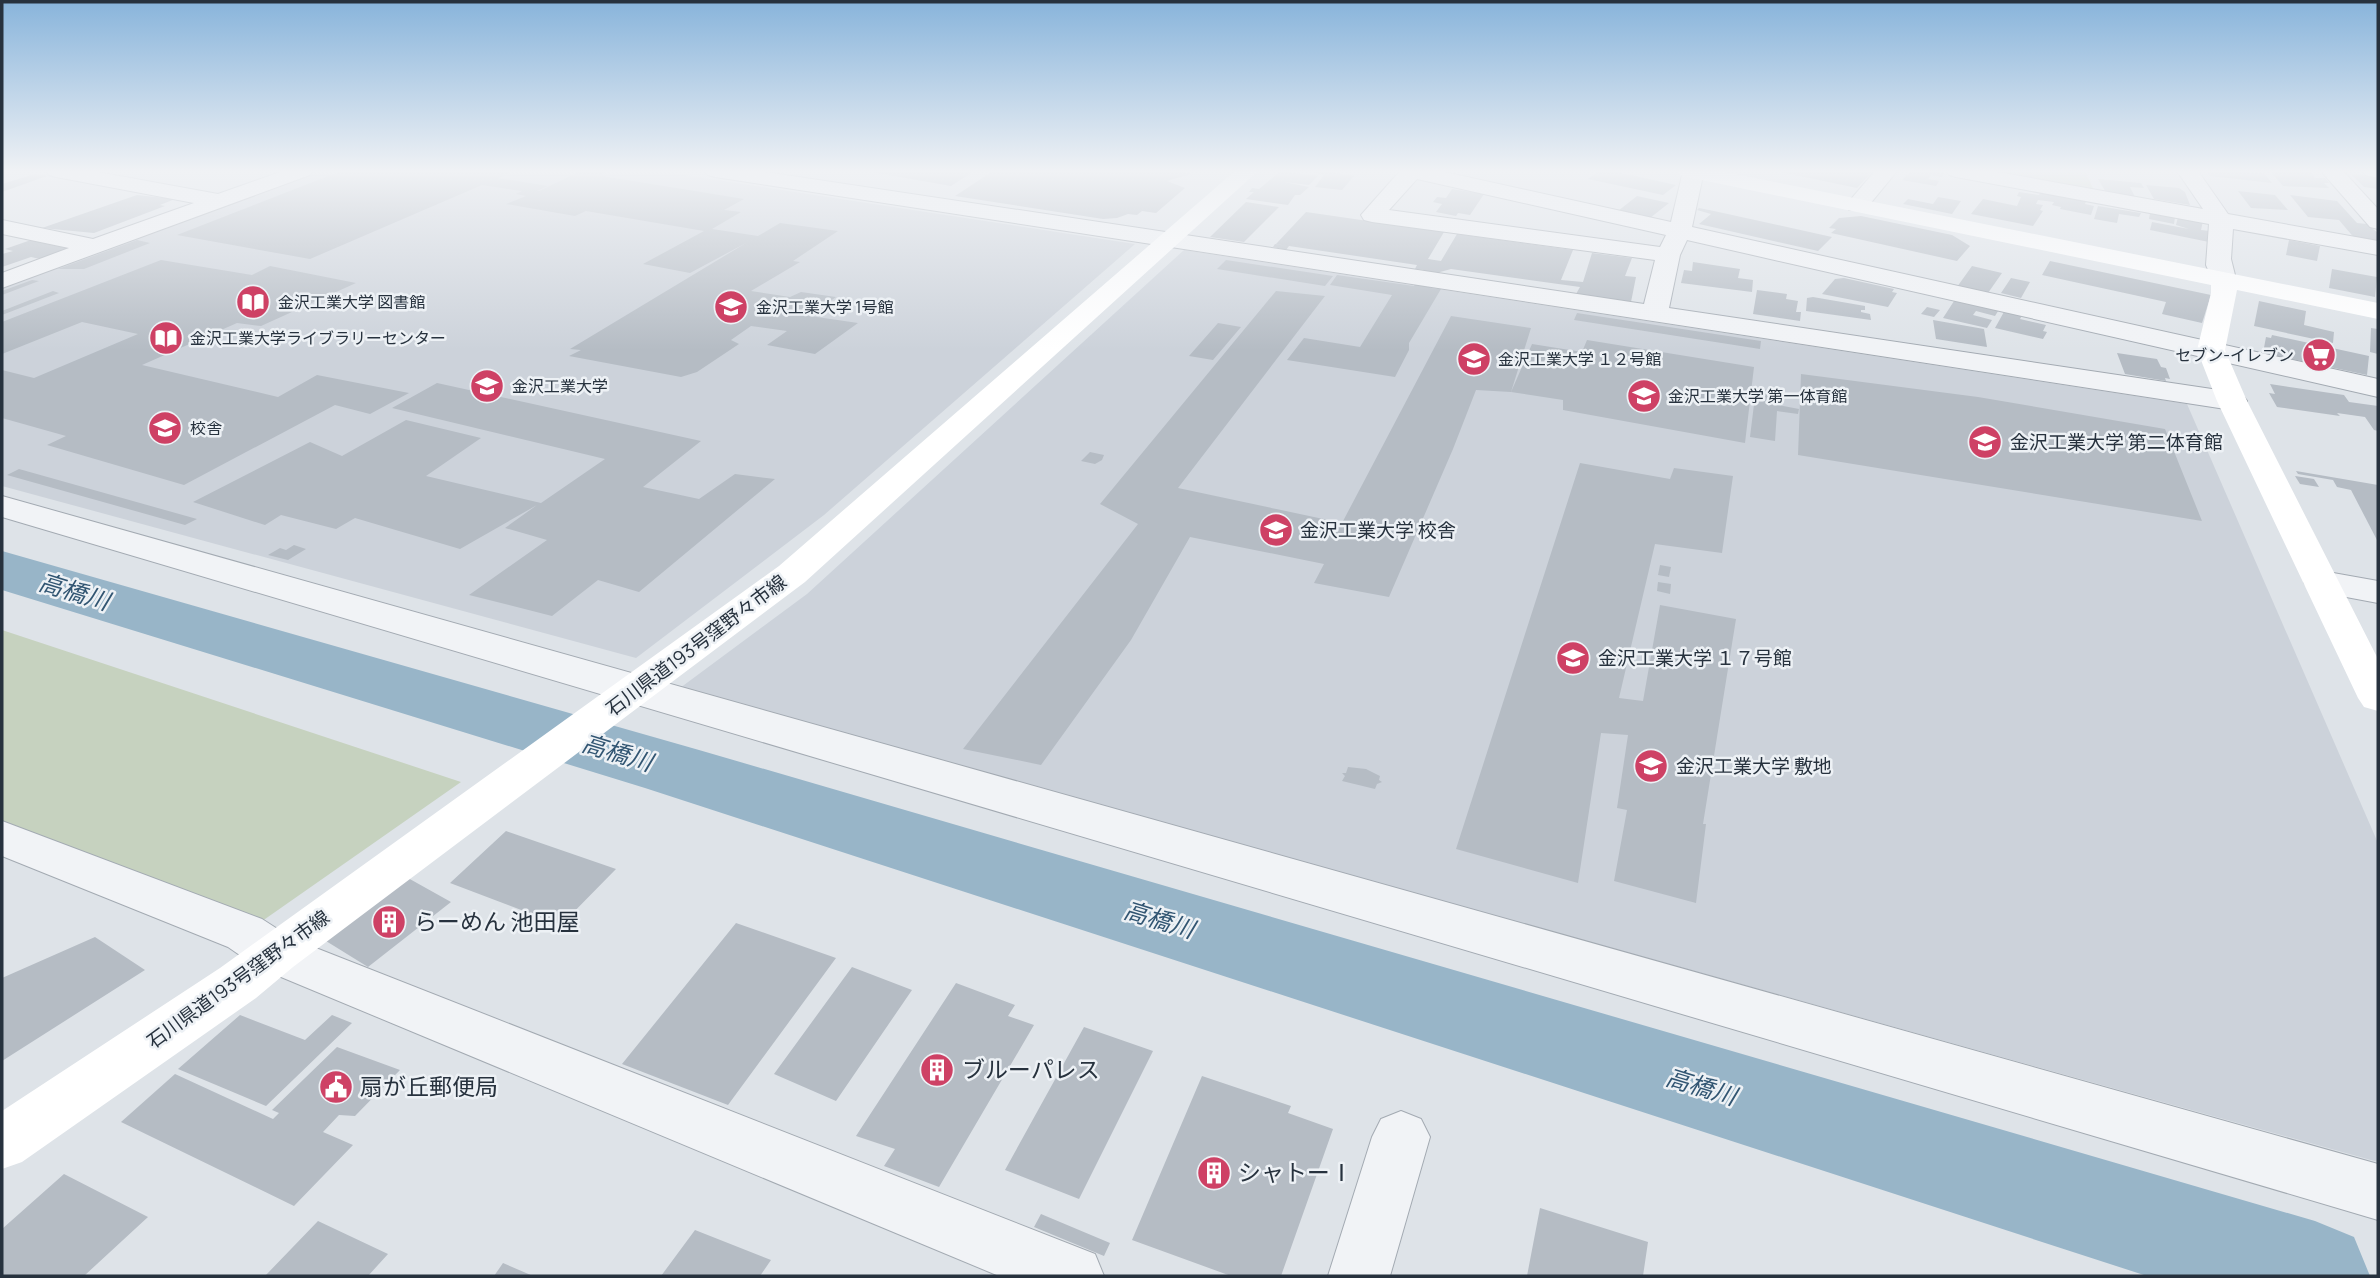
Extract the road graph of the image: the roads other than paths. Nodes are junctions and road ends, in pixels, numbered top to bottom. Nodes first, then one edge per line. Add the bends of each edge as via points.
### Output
1 (19, 231) edge
2 (139, 231) edge
3 (1111, 231) edge
4 (1183, 231) edge
5 (1488, 231) edge
6 (1680, 231) joint
7 (1984, 231) edge
8 (2222, 231) edge
9 (2286, 231) edge
10 (1173, 240) junction
11 (95, 247) junction
12 (2378, 248) edge
13 (1668, 255) junction
14 (2223, 279) junction
15 (2, 281) edge
16 (2378, 311) edge
17 (1655, 313) junction
18 (2211, 350) junction
19 (2378, 388) edge
20 (2232, 401) junction
21 (2, 506) edge
22 (2322, 582) junction
23 (2378, 592) edge
24 (635, 691) junction
25 (2378, 698) edge
26 (2, 838) edge
27 (275, 953) junction
28 (1401, 1137) dead end
29 (2, 1143) edge
30 (2378, 1192) edge
31 (1073, 1276) edge
32 (1359, 1276) edge

1 - 11 street
2 - 11 street
3 - 10 street
4 - 10 main road, 石川県道193号窪野々市線
5 - 13 street
6 - 13 street
6 - 18 street
7 - 14 main road
8 - 14 street via 2217,265
9 - 12 street
10 - 17 street
10 - 24 main road, 石川県道193号窪野々市線 via 792,574
11 - 15 street
13 - 17 street
14 - 16 main road
14 - 18 main road
17 - 20 street
18 - 19 street
18 - 20 main road
20 - 22 main road
21 - 24 street
22 - 23 street
22 - 25 main road
24 - 27 main road, 石川県道193号窪野々市線
24 - 30 street
26 - 27 street via 245,933
27 - 29 main road, 石川県道193号窪野々市線 via 238,984
27 - 31 street
28 - 32 street

